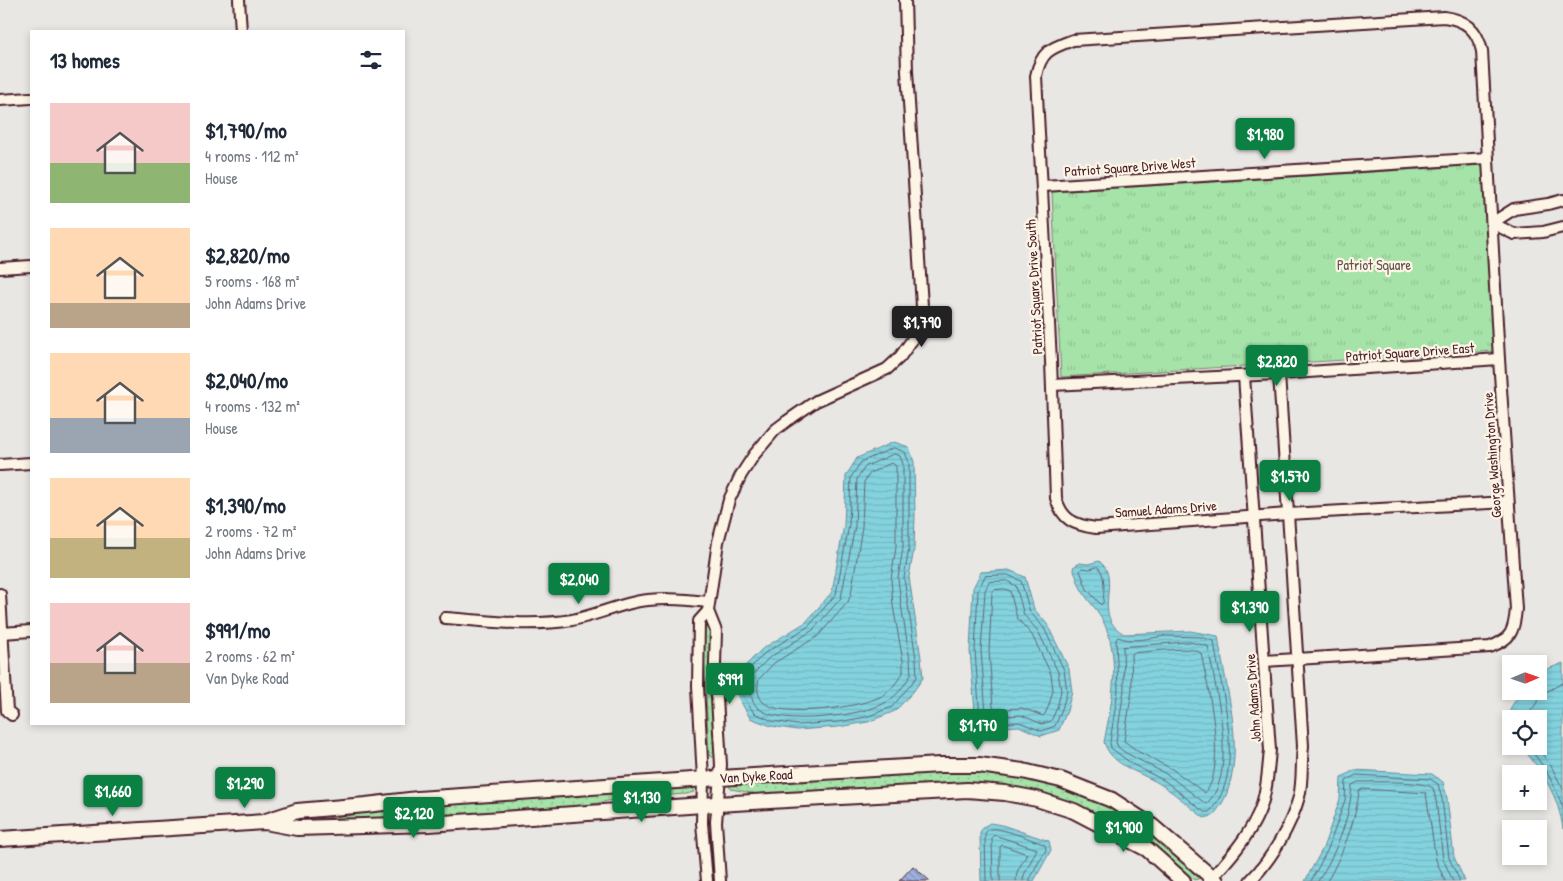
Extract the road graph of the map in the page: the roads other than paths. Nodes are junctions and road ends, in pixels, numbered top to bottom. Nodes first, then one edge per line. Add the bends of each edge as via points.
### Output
1 (239, 0) edge
2 (905, 0) edge
3 (1469, 26) joint
4 (241, 30) edge
5 (30, 98) edge
6 (0, 100) edge
7 (1488, 158) junction
8 (1043, 186) junction
9 (1563, 200) edge
10 (1492, 223) junction
11 (1563, 226) edge
12 (30, 266) edge
13 (0, 268) edge
14 (1499, 359) junction
15 (1279, 374) junction
16 (1244, 376) junction
17 (1052, 385) junction
18 (30, 463) edge
19 (0, 465) edge
20 (1508, 502) junction
21 (1288, 514) junction
22 (1255, 517) junction
23 (1068, 519) joint
24 (0, 594) edge
25 (708, 607) junction
26 (445, 618) dead end
27 (30, 631) edge
28 (2, 633) junction
29 (1298, 659) junction
30 (1264, 661) junction
31 (12, 716) dead end
32 (720, 778) junction
33 (703, 779) junction
34 (703, 804) junction
35 (717, 804) junction
36 (265, 822) junction
37 (0, 839) edge
38 (1213, 880) edge
39 (708, 881) edge
40 (720, 881) edge
41 (1183, 881) edge
42 (1250, 881) edge

1 - 4 street
2 - 25 street via 922,306 918,325 912,340 887,369 808,407 775,430 754,455 729,500 718,542
3 - 7 street, George Washington Drive via 1479,38 1482,51
3 - 8 street, Patriot Square Drive South via 1457,19 1444,17 1073,40 1056,46 1045,53 1038,64 1036,76
5 - 6 street
7 - 8 street, Patriot Square Drive West
7 - 10 street, George Washington Drive
8 - 17 street, Patriot Square Drive South
9 - 10 street via 1514,208
10 - 11 street via 1514,234 1543,232
10 - 14 street, George Washington Drive
12 - 13 street
14 - 15 street, Patriot Square Drive East
14 - 20 street, George Washington Drive
15 - 16 street, Patriot Square Drive East
15 - 21 street
16 - 17 street, Patriot Square Drive East
16 - 22 street, John Adams Drive
17 - 23 street, Patriot Square Drive South via 1056,498 1059,510
18 - 19 street
20 - 21 street, Samuel Adams Drive
20 - 29 street, George Washington Drive via 1516,610 1512,633 1504,642 1490,647
21 - 22 street, Samuel Adams Drive
21 - 29 street
22 - 23 street, Samuel Adams Drive via 1096,528 1080,526
22 - 30 street, John Adams Drive
24 - 28 street
25 - 26 street via 678,599 644,601 573,620 532,624
25 - 32 street via 716,631
25 - 33 street via 699,621 698,686
27 - 28 street
28 - 31 street via 8,712
29 - 30 street, George Washington Drive
29 - 42 street via 1303,746 1299,796 1283,835
30 - 38 street, John Adams Drive via 1270,750 1260,811
32 - 33 street, Van Dyke Road
32 - 35 street
32 - 38 street, Van Dyke Road via 940,765 979,765 1023,771 1061,780 1112,800 1152,826
33 - 34 street
33 - 36 street, Van Dyke Road via 418,799 297,811
34 - 35 street, Van Dyke Road
34 - 36 street, Van Dyke Road via 429,824 297,828
34 - 39 street
35 - 40 street
35 - 41 street, Van Dyke Road via 967,790 1005,793 1074,811 1147,849
36 - 37 street, Van Dyke Road

